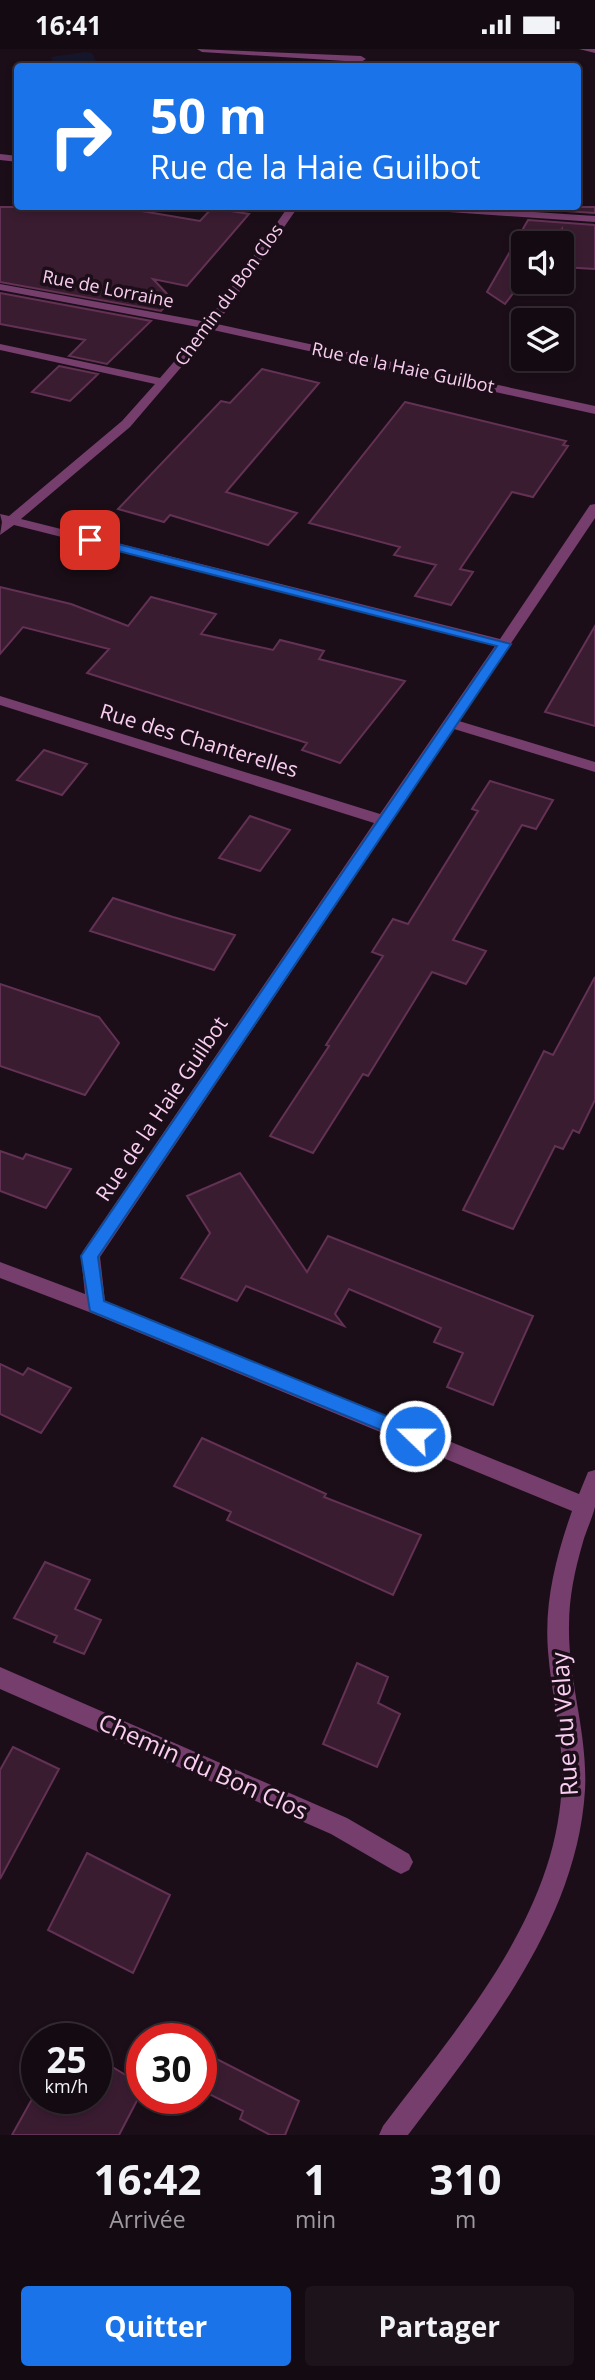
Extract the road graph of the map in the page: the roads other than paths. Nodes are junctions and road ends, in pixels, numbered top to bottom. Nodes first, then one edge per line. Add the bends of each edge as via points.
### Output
1 (202, 49) edge
2 (369, 49) edge
3 (584, 49) edge
4 (595, 50) edge
5 (360, 63) edge
6 (291, 210) edge
7 (507, 210) edge
8 (595, 219) edge
9 (0, 287) edge
10 (210, 326) junction
11 (0, 347) edge
12 (163, 382) junction
13 (595, 410) edge
14 (595, 508) edge
15 (6, 519) edge
16 (0, 531) edge
17 (505, 644) junction
18 (0, 700) edge
19 (451, 723) junction
20 (595, 767) edge
21 (384, 821) junction
22 (0, 1269) edge
23 (96, 1306) junction
24 (595, 1479) edge
25 (584, 1506) junction
26 (0, 1678) edge
27 (401, 1862) dead end
28 (392, 2135) edge

1 - 5 street
2 - 5 street
3 - 4 street
6 - 10 street, Chemin du Bon Clos
7 - 8 street
9 - 10 street, Rue de Lorraine
10 - 12 street, Chemin du Bon Clos
10 - 13 street, Rue de la Haie Guilbot
11 - 12 street, Chemin du Bon Clos
12 - 15 street, Chemin du Bon Clos via 127,424
14 - 17 street, Rue de la Haie Guilbot
15 - 16 street, Chemin du Bon Clos
15 - 17 street
17 - 19 street, Rue de la Haie Guilbot
18 - 21 street, Rue des Chanterelles
19 - 20 street
19 - 21 street, Rue de la Haie Guilbot
21 - 23 street, Rue de la Haie Guilbot via 90,1256
22 - 23 street
23 - 25 street
24 - 25 street, Rue du Velay
25 - 28 street, Rue du Velay via 565,1563 558,1628 573,1791 558,1873 523,1948 484,2011
26 - 27 street, Chemin du Bon Clos via 339,1826

